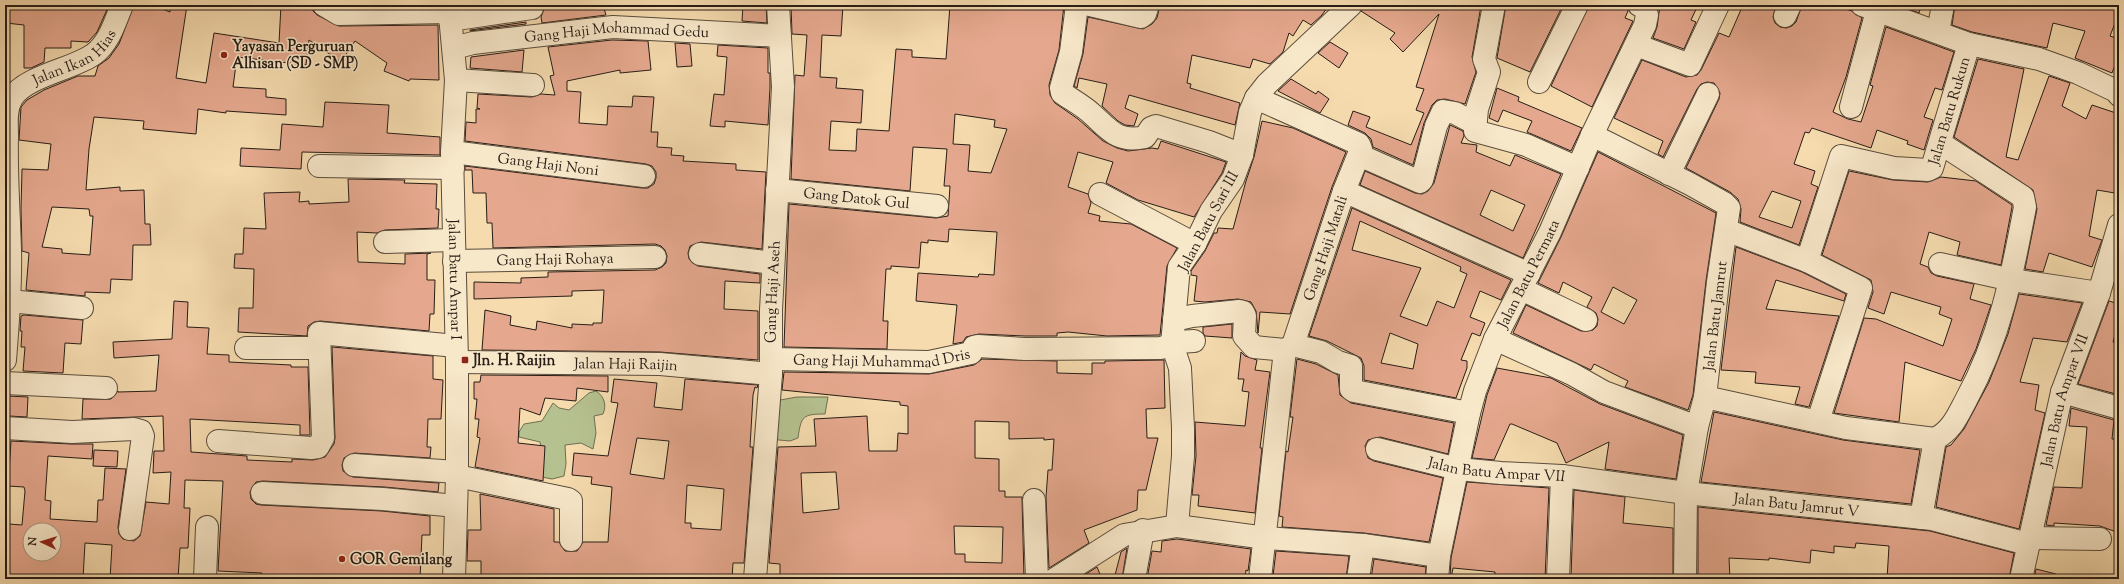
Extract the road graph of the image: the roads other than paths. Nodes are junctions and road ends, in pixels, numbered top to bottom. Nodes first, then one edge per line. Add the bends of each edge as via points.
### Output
1 (122, 5) edge
2 (324, 5) edge
3 (778, 5) edge
4 (1077, 5) edge
5 (1090, 5) edge
6 (1148, 5) edge
7 (1351, 5) edge
8 (1494, 5) edge
9 (1577, 5) edge
10 (1639, 5) edge
11 (1718, 5) edge
12 (1943, 5) edge
13 (532, 8) dead end
14 (1870, 8) edge
15 (449, 13) edge
16 (1938, 32) junction
17 (780, 36) junction
18 (1969, 44) junction
19 (1636, 45) junction
20 (454, 48) junction
21 (456, 80) junction
22 (1539, 82) dead end
23 (533, 85) dead end
24 (2118, 90) edge
25 (1708, 94) dead end
26 (1256, 98) junction
27 (1851, 107) dead end
28 (1474, 123) junction
29 (6, 126) edge
30 (1592, 135) junction
31 (1940, 144) junction
32 (1242, 155) junction
33 (1359, 155) junction
34 (452, 160) junction
35 (319, 166) dead end
36 (1578, 168) junction
37 (1669, 174) junction
38 (644, 176) dead end
39 (6, 178) edge
40 (777, 190) junction
41 (1344, 191) junction
42 (1100, 194) dead end
43 (937, 206) dead end
44 (2119, 224) edge
45 (1726, 230) junction
46 (385, 242) dead end
47 (1195, 244) junction
48 (454, 250) junction
49 (700, 254) dead end
50 (655, 257) dead end
51 (1807, 261) junction
52 (773, 263) junction
53 (1940, 264) dead end
54 (2012, 280) junction
55 (1525, 281) junction
56 (2099, 293) junction
57 (9, 300) junction
58 (82, 308) dead end
59 (1182, 318) junction
60 (1586, 320) dead end
61 (6, 339) edge
62 (1495, 339) junction
63 (1181, 343) junction
64 (246, 348) dead end
65 (319, 348) junction
66 (1289, 348) junction
67 (456, 354) junction
68 (5, 360) edge
69 (771, 366) junction
70 (5, 383) edge
71 (106, 388) dead end
72 (2062, 392) junction
73 (1705, 397) junction
74 (2119, 408) edge
75 (1470, 413) junction
76 (1818, 421) junction
77 (1697, 426) junction
78 (5, 428) edge
79 (1935, 439) junction
80 (218, 440) dead end
81 (1377, 449) dead end
82 (354, 465) dead end
83 (1458, 469) junction
84 (457, 474) junction
85 (1562, 476) junction
86 (262, 493) dead end
87 (1686, 493) junction
88 (1034, 500) dead end
89 (456, 506) junction
90 (1921, 518) junction
91 (207, 526) dead end
92 (1177, 526) junction
93 (130, 529) dead end
94 (1143, 530) junction
95 (1266, 538) junction
96 (2100, 538) dead end
97 (571, 540) dead end
98 (2029, 541) junction
99 (1363, 544) junction
100 (1438, 556) junction
101 (205, 579) edge
102 (454, 579) edge
103 (755, 579) edge
104 (1037, 579) edge
105 (1055, 579) edge
106 (1134, 579) edge
107 (1260, 579) edge
108 (1358, 579) edge
109 (1437, 579) edge
110 (1558, 579) edge
111 (1685, 579) edge
112 (2021, 579) edge

1 - 29 street, Jalan Ikan Hias via 102,46 94,54 78,63 47,74 16,93 8,109
2 - 15 street via 339,14
3 - 17 street, Gang Haji Aseh
4 - 32 street via 1062,93 1118,136 1128,140 1145,137 1151,128 1156,126
5 - 6 street via 1136,17 1145,14
7 - 26 street, Jalan Batu Sari III via 1267,84
8 - 28 street via 1484,59 1489,72 1476,109
9 - 22 street
10 - 19 street, Jalan Batu Permata via 1644,7 1647,15 1646,25
11 - 19 street via 1690,65
12 - 16 street
13 - 15 street
14 - 16 street
14 - 27 street
15 - 20 street, Jalan Batu Ampar I
16 - 18 street
17 - 20 street, Gang Haji Mohammad Gedu via 613,26 473,43
17 - 40 street, Gang Haji Aseh via 783,87
18 - 24 street via 2039,59
18 - 31 street, Jalan Batu Rukun
19 - 30 street, Jalan Batu Permata
20 - 21 street, Jalan Batu Ampar I
21 - 23 street
21 - 34 street, Jalan Batu Ampar I
25 - 37 street
26 - 32 street, Jalan Batu Sari III via 1250,112
26 - 33 street via 1359,144
28 - 33 street via 1455,112 1443,110 1420,182
28 - 36 street via 1475,131 1480,134 1526,145
29 - 39 street, Jalan Ikan Hias
30 - 36 street, Jalan Batu Permata
30 - 37 street, Jalan Batu Jamrut
31 - 51 street, Jalan Batu Rukun via 1932,168 1928,170 1894,168 1842,156
31 - 54 street via 2023,197 2025,202
32 - 47 street, Jalan Batu Sari III via 1232,179 1210,211
33 - 41 street
34 - 35 street, Gang Haji Noni
34 - 38 street, Gang Haji Noni
34 - 48 street, Jalan Batu Ampar I
36 - 55 street, Jalan Batu Permata
37 - 45 street, Jalan Batu Jamrut via 1724,203 1729,208
39 - 57 street, Jalan Ikan Hias via 10,252
40 - 43 street, Gang Datok Gul
40 - 52 street, Gang Haji Aseh
41 - 55 street, Gang Haji Matali
41 - 66 street, Gang Haji Matali
42 - 47 street
44 - 56 street, Jalan Batu Ampar VII
45 - 51 street
45 - 73 street, Jalan Batu Jamrut
46 - 48 street, Gang Haji Rohaya
47 - 59 street, Jalan Batu Sari III via 1180,267
48 - 50 street, Gang Haji Rohaya
48 - 67 street, Jalan Batu Ampar I
49 - 52 street
51 - 76 street via 1861,288
52 - 69 street, Gang Haji Aseh
53 - 54 street
54 - 56 street
54 - 79 street via 1998,329 1981,373 1947,432
55 - 60 street, Gang Haji Matali
55 - 62 street, Jalan Batu Permata
56 - 72 street, Jalan Batu Ampar VII
57 - 58 street
57 - 61 street, Jalan Ikan Hias
59 - 63 street, Jalan Batu Sari III
59 - 66 street via 1243,312 1244,336 1254,347
61 - 68 street, Jalan Ikan Hias
62 - 75 street, Jalan Batu Permata via 1475,391
62 - 77 street via 1572,374 1604,392
63 - 69 street, Gang Haji Muhammad Dris via 1161,348 1025,350 978,346 974,347 971,353 929,362
63 - 92 street, Jalan Batu Sari III via 1183,456
64 - 65 street
65 - 67 street, Jalan Haji Raijin via 319,333
65 - 80 street via 322,438 318,447
66 - 75 street via 1321,352 1351,366 1350,386 1354,391
66 - 95 street, Gang Haji Matali
67 - 69 street, Jalan Haji Raijin via 660,364
67 - 84 street, Jalan Batu Ampar I
69 - 103 street, Gang Haji Aseh
70 - 71 street
72 - 74 street
72 - 98 street, Jalan Batu Ampar VII
73 - 76 street
73 - 77 street, Jalan Batu Jamrut
75 - 83 street, Jalan Batu Permata
76 - 79 street via 1846,428
77 - 87 street, Jalan Batu Jamrut
78 - 93 street via 72,432 134,429 140,431 143,436
79 - 90 street
81 - 83 street, Jalan Batu Ampar VII
82 - 84 street
83 - 85 street, Jalan Batu Ampar VII
83 - 100 street, Jalan Batu Permata
84 - 89 street, Jalan Batu Ampar I
84 - 97 street via 568,499 572,507
85 - 87 street, Jalan Batu Jamrut V
85 - 110 street, Jalan Batu Ampar VII
86 - 89 street via 382,499
87 - 90 street, Jalan Batu Jamrut V
87 - 111 street, Jalan Batu Jamrut
88 - 104 street
89 - 102 street, Jalan Batu Ampar I
90 - 98 street, Jalan Batu Jamrut V
91 - 101 street
92 - 94 street
92 - 95 street
94 - 105 street via 1124,535
94 - 106 street
95 - 99 street
95 - 107 street, Gang Haji Matali
96 - 98 street, Jalan Batu Jamrut V
98 - 112 street, Jalan Batu Ampar VII
99 - 100 street
99 - 108 street
100 - 109 street, Jalan Batu Permata

